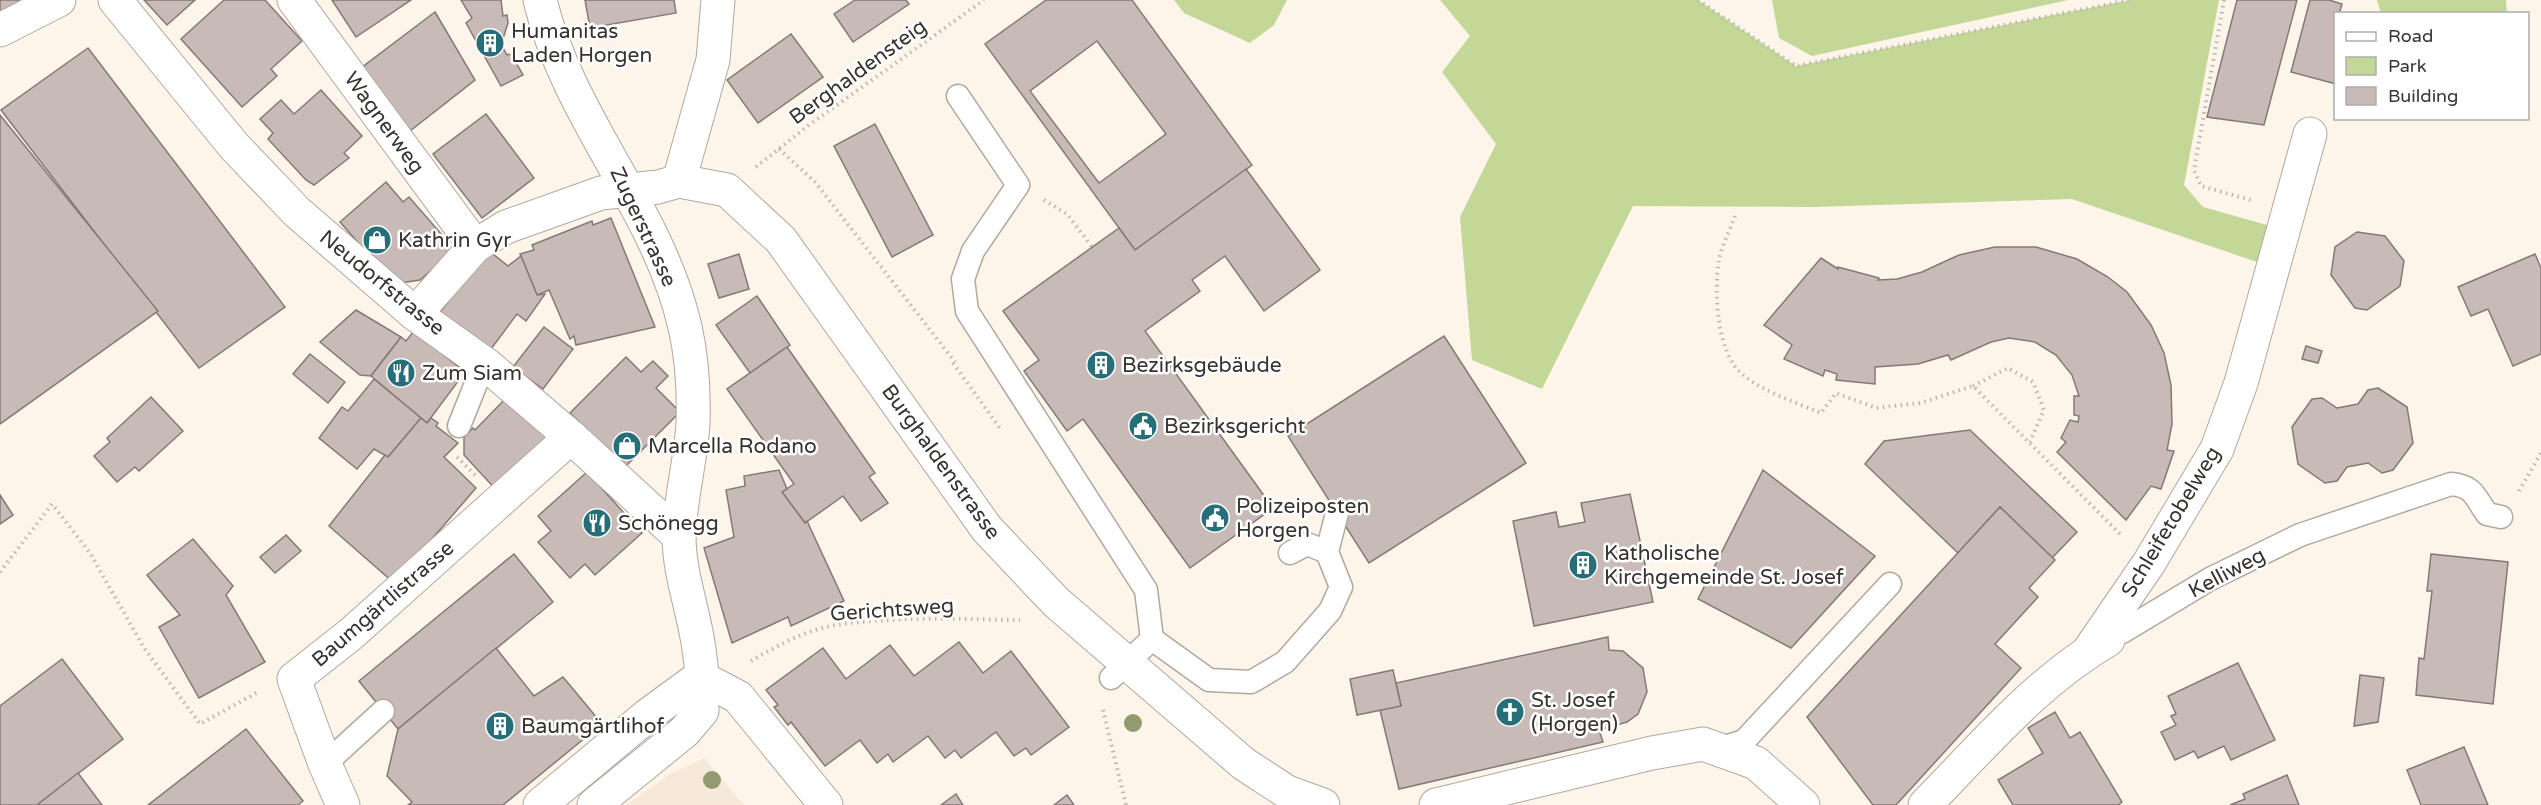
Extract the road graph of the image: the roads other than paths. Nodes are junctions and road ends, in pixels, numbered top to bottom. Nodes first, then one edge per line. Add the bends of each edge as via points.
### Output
1 (59, 0) edge
2 (115, 0) edge
3 (294, 0) edge
4 (540, 0) edge
5 (718, 0) edge
6 (0, 30) edge
7 (958, 96) dead end
8 (2310, 134) dead end
9 (680, 181) junction
10 (628, 189) junction
11 (475, 246) junction
12 (415, 314) junction
13 (488, 366) junction
14 (459, 426) road end
15 (571, 436) junction
16 (1337, 513) dead end
17 (2501, 517) road end
18 (679, 536) junction
19 (1327, 552) junction
20 (1290, 553) dead end
21 (1890, 584) dead end
22 (2122, 632) joint
23 (1152, 639) junction
24 (2088, 652) junction
25 (1120, 669) junction
26 (700, 678) junction
27 (383, 711) dead end
28 (1719, 749) junction
29 (325, 764) junction
30 (344, 805) edge
31 (540, 805) edge
32 (594, 805) edge
33 (826, 805) edge
34 (1323, 805) edge
35 (1436, 805) edge
36 (1803, 805) edge
37 (1925, 805) edge

1 - 6 street
2 - 12 street, Neudorfstrasse via 191,97 273,188
3 - 11 street, Wagnerweg
4 - 10 street, Zugerstrasse via 576,100
5 - 9 street via 713,60
7 - 23 lane via 1018,185 973,251 963,279 967,311 1146,590
8 - 24 street, Schleifetobelweg via 2241,383 2217,450 2149,563
9 - 10 street, Burghaldenstrasse
9 - 25 street, Burghaldenstrasse via 727,190 781,240 987,529
10 - 11 street, Burghaldenstrasse via 601,193 506,226
10 - 18 street, Zugerstrasse via 666,267 688,347 693,422
11 - 12 street, Burghaldenstrasse
12 - 13 street, Neudorfstrasse
13 - 14 lane via 477,381
13 - 15 street, Neudorfstrasse
15 - 18 street, Neudorfstrasse
15 - 29 street, Baumgärtlistrasse via 360,626 294,679
16 - 19 lane
17 - 22 lane, Kelliweg via 2487,514 2471,489 2451,484 2300,535 2210,579
18 - 26 street, Zugerstrasse via 684,583 701,659
19 - 20 lane via 1307,544
19 - 23 lane via 1341,587 1330,611 1285,662 1251,682 1209,680
21 - 28 lane via 1759,727 1744,741
22 - 24 street, Kelliweg
23 - 25 lane
24 - 37 street, Kelliweg via 2035,693
25 - 34 street, Burghaldenstrasse via 1244,764 1287,792
26 - 31 street via 648,715
26 - 32 street, Zugerstrasse via 702,711 695,721
26 - 33 street via 738,697
27 - 29 lane
28 - 35 street via 1703,744 1652,753
28 - 36 street via 1756,763
29 - 30 street, Baumgärtlistrasse

